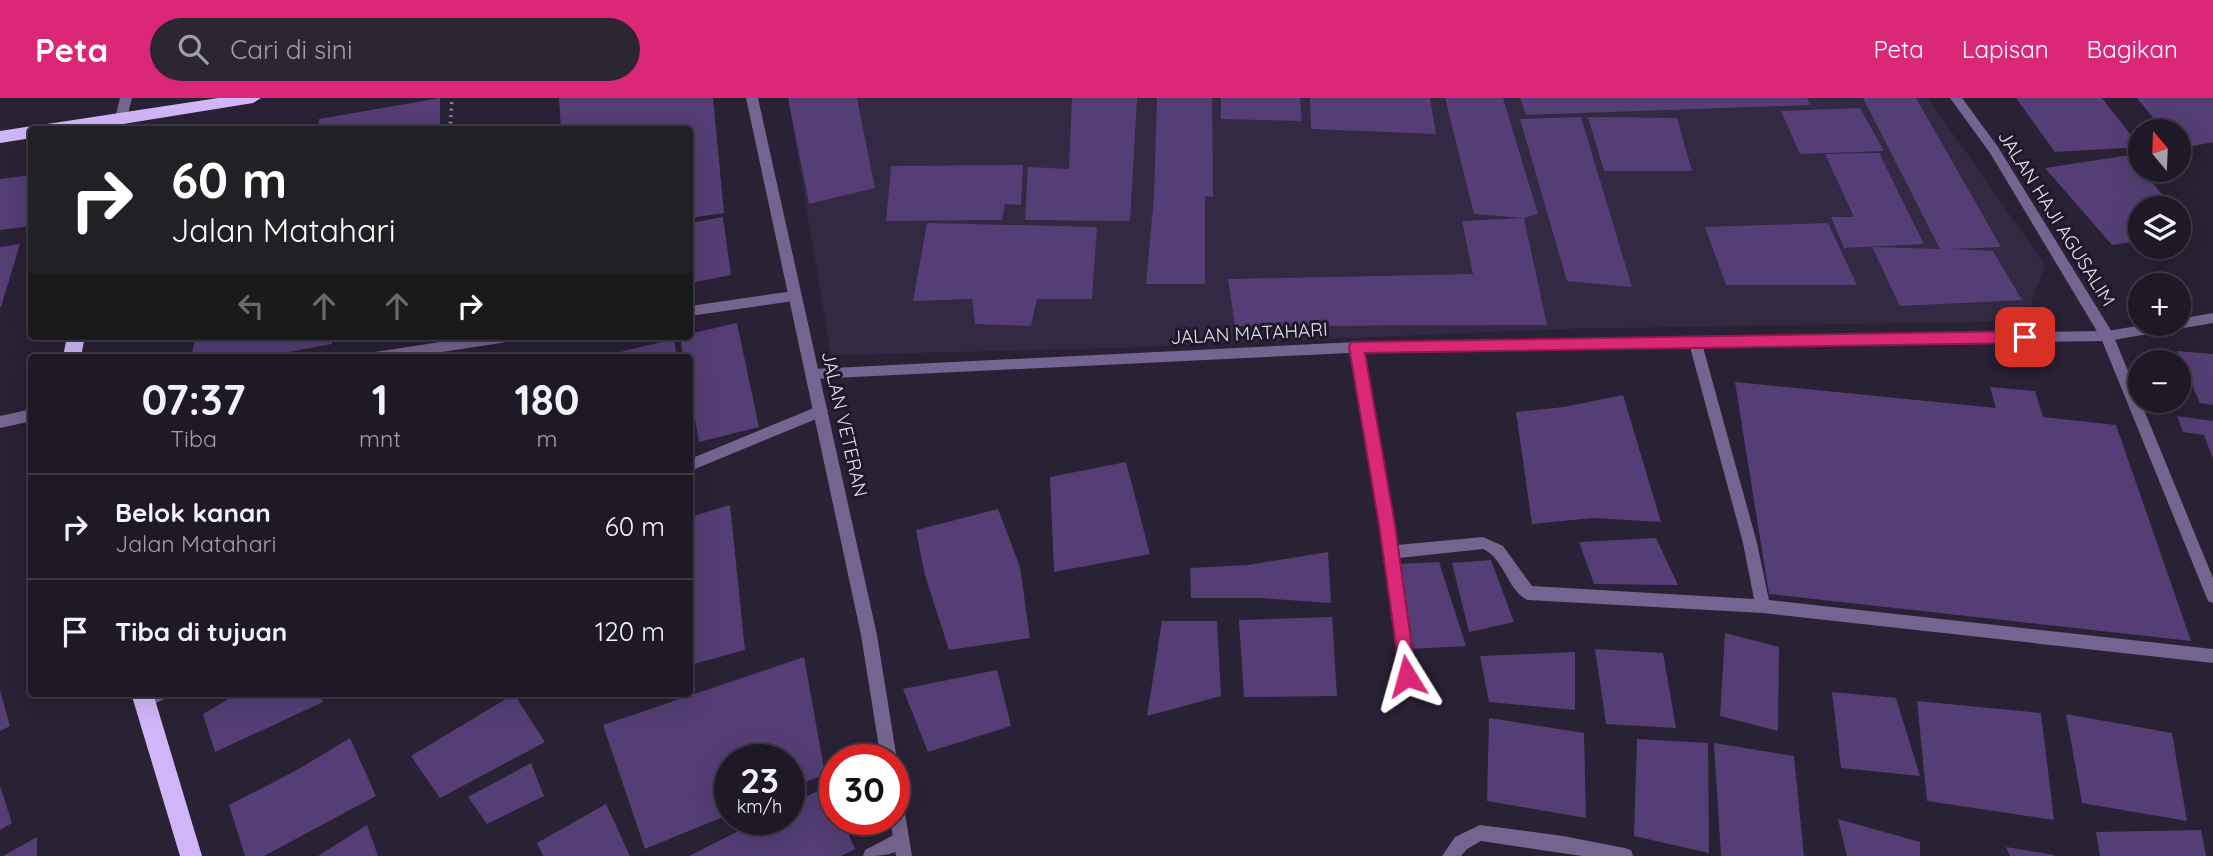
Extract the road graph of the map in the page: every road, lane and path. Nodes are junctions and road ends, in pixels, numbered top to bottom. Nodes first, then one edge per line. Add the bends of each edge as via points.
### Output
1 (127, 98) edge
2 (253, 98) edge
3 (452, 98) edge
4 (752, 98) edge
5 (1956, 98) edge
6 (120, 124) edge
7 (96, 126) edge
8 (450, 126) edge
9 (28, 133) edge
10 (0, 137) edge
11 (794, 296) junction
12 (693, 311) edge
13 (2213, 318) edge
14 (2107, 336) junction
15 (488, 340) edge
16 (1695, 341) junction
17 (1356, 347) junction
18 (395, 354) edge
19 (813, 374) junction
20 (821, 411) junction
21 (28, 416) edge
22 (0, 422) edge
23 (693, 464) edge
24 (1391, 552) junction
25 (2213, 597) edge
26 (1763, 606) junction
27 (2213, 656) edge
28 (1407, 676) dead end
29 (149, 697) edge
30 (886, 744) edge
31 (902, 847) edge
32 (191, 856) edge
33 (871, 856) edge
34 (1450, 856) edge
35 (1625, 856) edge

1 - 6 street
2 - 6 highway
3 - 8 path
4 - 11 street, JALAN VETERAN
5 - 14 street, JALAN HAJI AGUSALIM via 1994,150
6 - 7 highway
9 - 10 highway
11 - 12 street
11 - 19 street, JALAN VETERAN
13 - 14 street, JALAN MATAHARI
14 - 16 street, JALAN MATAHARI
14 - 25 street, JALAN HAJI AGUSALIM
15 - 18 street
16 - 17 street, JALAN MATAHARI
16 - 26 street
17 - 19 street, JALAN MATAHARI
17 - 24 street
19 - 20 street, JALAN VETERAN
20 - 23 street
20 - 30 street, JALAN VETERAN via 869,635
21 - 22 street
24 - 26 street via 1483,543 1501,551 1528,593
24 - 28 street
26 - 27 street
29 - 32 highway
31 - 33 street
34 - 35 street via 1461,843 1480,833

